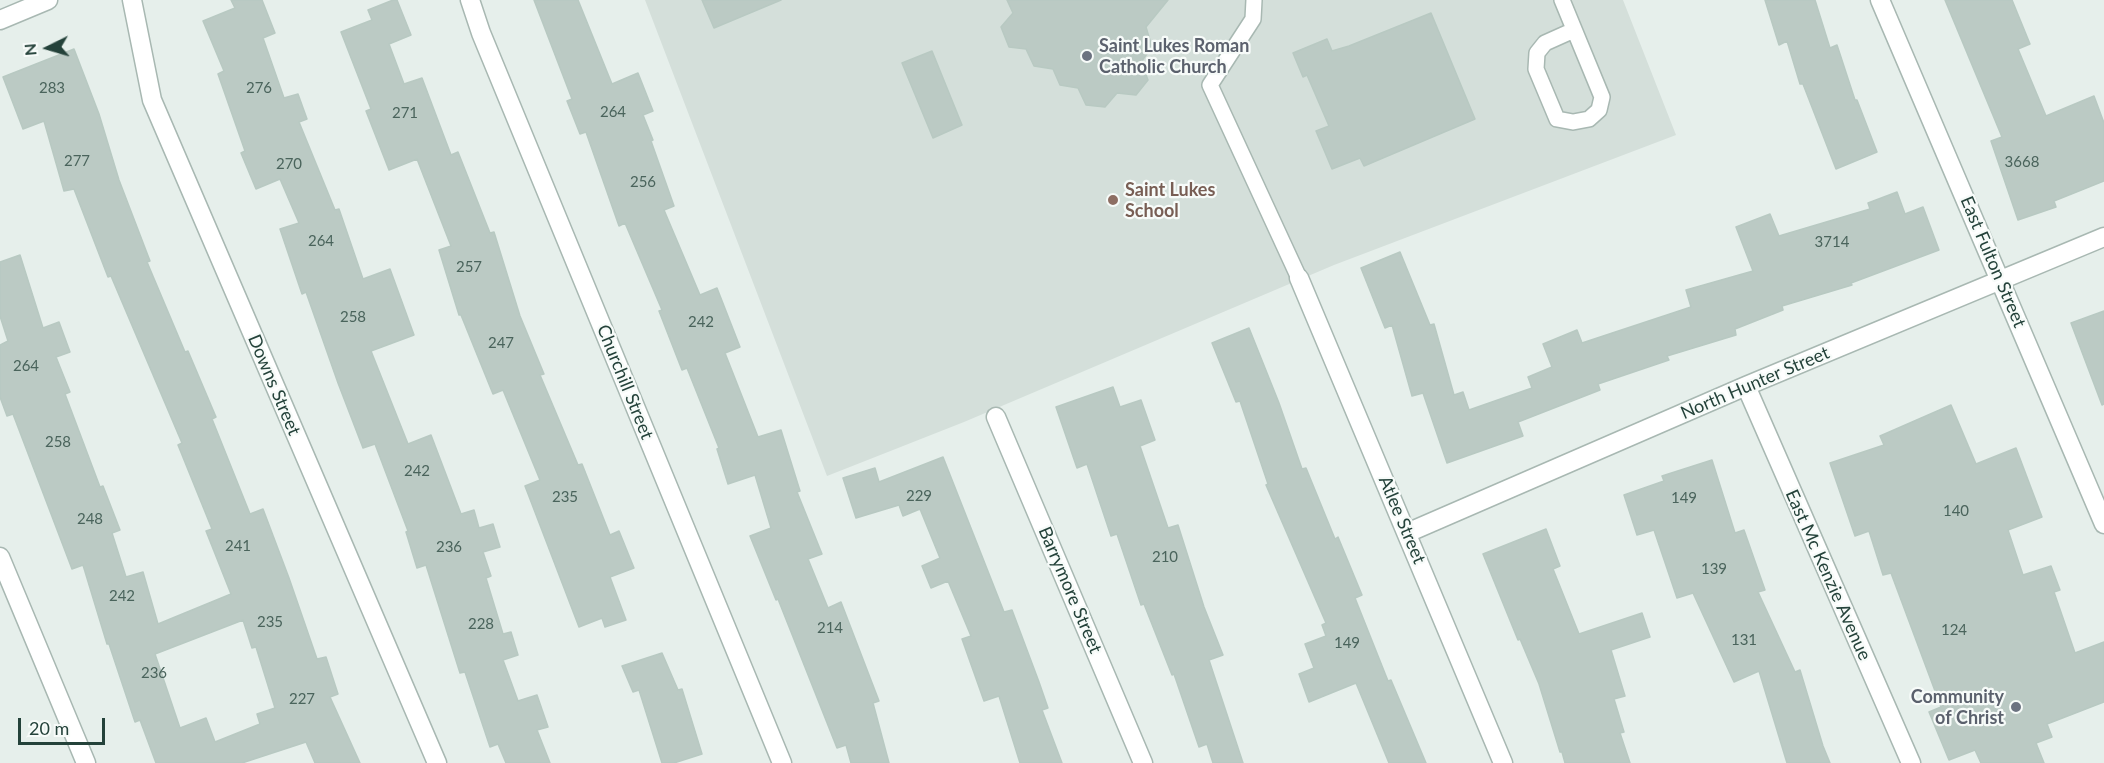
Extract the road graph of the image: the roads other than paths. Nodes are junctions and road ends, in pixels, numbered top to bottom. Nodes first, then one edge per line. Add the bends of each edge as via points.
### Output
1 (48, 0) edge
2 (132, 0) edge
3 (470, 0) edge
4 (1254, 0) edge
5 (1562, 0) edge
6 (1880, 0) edge
7 (0, 20) edge
8 (1574, 30) junction
9 (2104, 237) edge
10 (1299, 278) joint
11 (2001, 280) junction
12 (1746, 386) junction
13 (996, 417) dead end
14 (2104, 524) edge
15 (1407, 532) junction
16 (0, 557) edge
17 (86, 763) edge
18 (437, 763) edge
19 (782, 763) edge
20 (1143, 763) edge
21 (1503, 763) edge
22 (1911, 763) edge

1 - 7 street
2 - 18 street, Downs Street via 152,100
3 - 19 street, Churchill Street
4 - 10 lane via 1253,19 1210,85
5 - 8 lane
6 - 11 street, East Fulton Street
8 - 8 lane via 1602,97 1599,110 1589,119 1574,122 1557,119 1536,69 1537,53 1545,43
9 - 11 street, North Hunter Street
10 - 15 street, Atlee Street
11 - 12 street, North Hunter Street
11 - 14 street, East Fulton Street
12 - 15 street, North Hunter Street
12 - 22 street, East Mc Kenzie Avenue
13 - 20 street, Barrymore Street
15 - 21 street, Atlee Street
16 - 17 street

